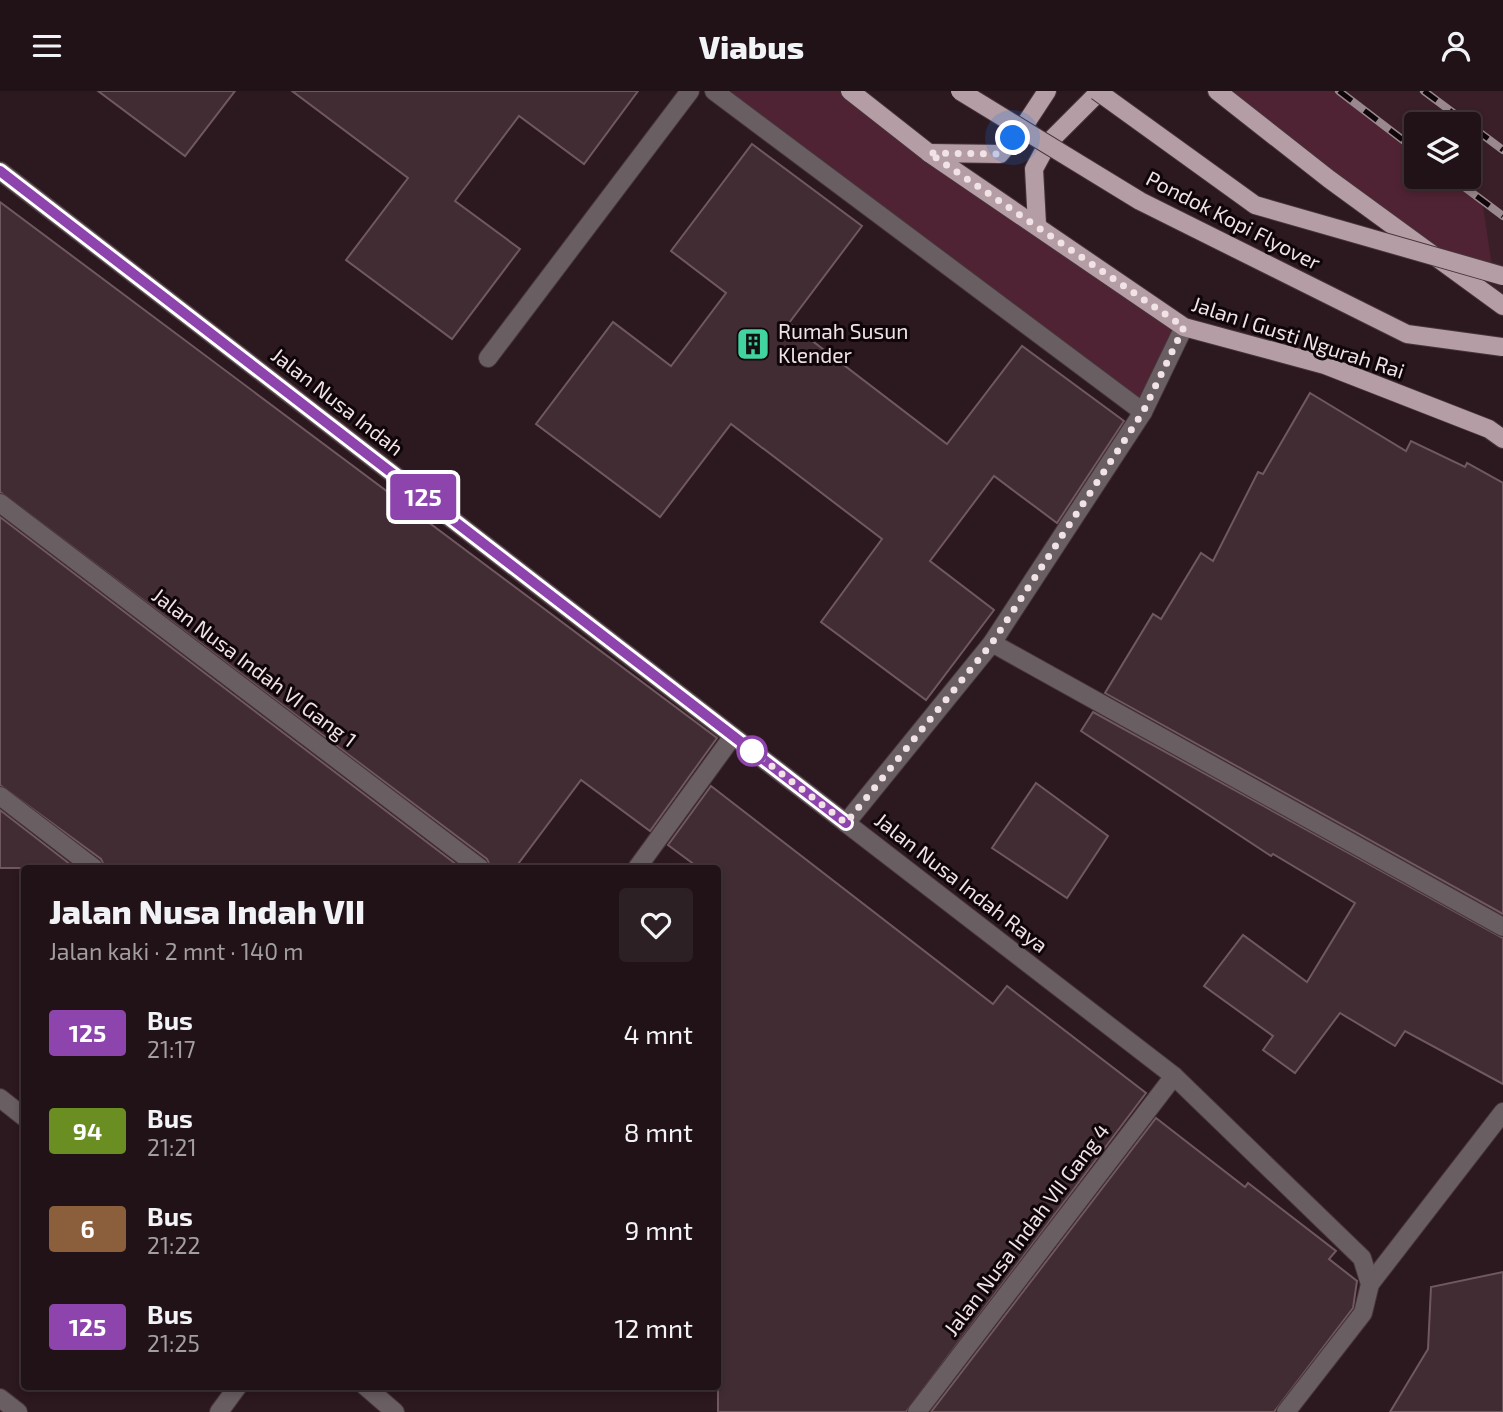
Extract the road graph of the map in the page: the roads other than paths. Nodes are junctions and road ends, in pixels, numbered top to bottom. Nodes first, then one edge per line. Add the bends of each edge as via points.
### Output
1 (690, 91) edge
2 (714, 91) edge
3 (850, 91) edge
4 (960, 91) edge
5 (1047, 91) edge
6 (1099, 91) edge
7 (1217, 91) edge
8 (929, 153) junction
9 (0, 171) edge
10 (1037, 223) junction
11 (1503, 275) edge
12 (1503, 306) edge
13 (1184, 327) junction
14 (1503, 347) edge
15 (488, 358) dead end
16 (1143, 412) junction
17 (1503, 439) edge
18 (0, 503) edge
19 (992, 643) junction
20 (733, 736) junction
21 (0, 796) edge
22 (846, 823) junction
23 (90, 865) edge
24 (477, 865) edge
25 (639, 865) edge
26 (1503, 927) edge
27 (1174, 1076) junction
28 (0, 1098) edge
29 (1503, 1112) edge
30 (21, 1115) edge
31 (1370, 1284) junction
32 (235, 1390) edge
33 (370, 1390) edge
34 (0, 1398) edge
35 (18, 1412) edge
36 (219, 1412) edge
37 (395, 1412) edge
38 (916, 1412) edge
39 (1286, 1412) edge

1 - 15 street
2 - 16 street
3 - 8 main road, Jalan I Gusti Ngurah Rai
4 - 14 main road, Pondok Kopi Flyover, bridge via 1140,201 1407,334
5 - 8 main road via 1000,154
6 - 10 main road via 1048,143 1034,169
6 - 11 main road, Pondok Kopi Flyover, bridge via 1255,205
7 - 12 main road
8 - 10 main road, Jalan I Gusti Ngurah Rai
9 - 20 street, Jalan Nusa Indah
10 - 13 main road, Jalan I Gusti Ngurah Rai
13 - 16 street, Jalan Nusa Indah Raya
13 - 17 main road, Jalan I Gusti Ngurah Rai via 1325,366 1489,429
16 - 19 street, Jalan Nusa Indah Raya
18 - 24 street, Jalan Nusa Indah VI Gang 1
19 - 22 street, Jalan Nusa Indah Raya
19 - 26 street
20 - 22 street, Jalan Nusa Indah
20 - 25 street
21 - 23 street
22 - 27 street, Jalan Nusa Indah Raya
27 - 31 street, Jalan Nusa Indah Raya via 1362,1258
27 - 38 street, Jalan Nusa Indah VII Gang 4
28 - 30 street
29 - 31 street
31 - 39 street via 1363,1313
32 - 36 street
33 - 37 street
34 - 35 street

